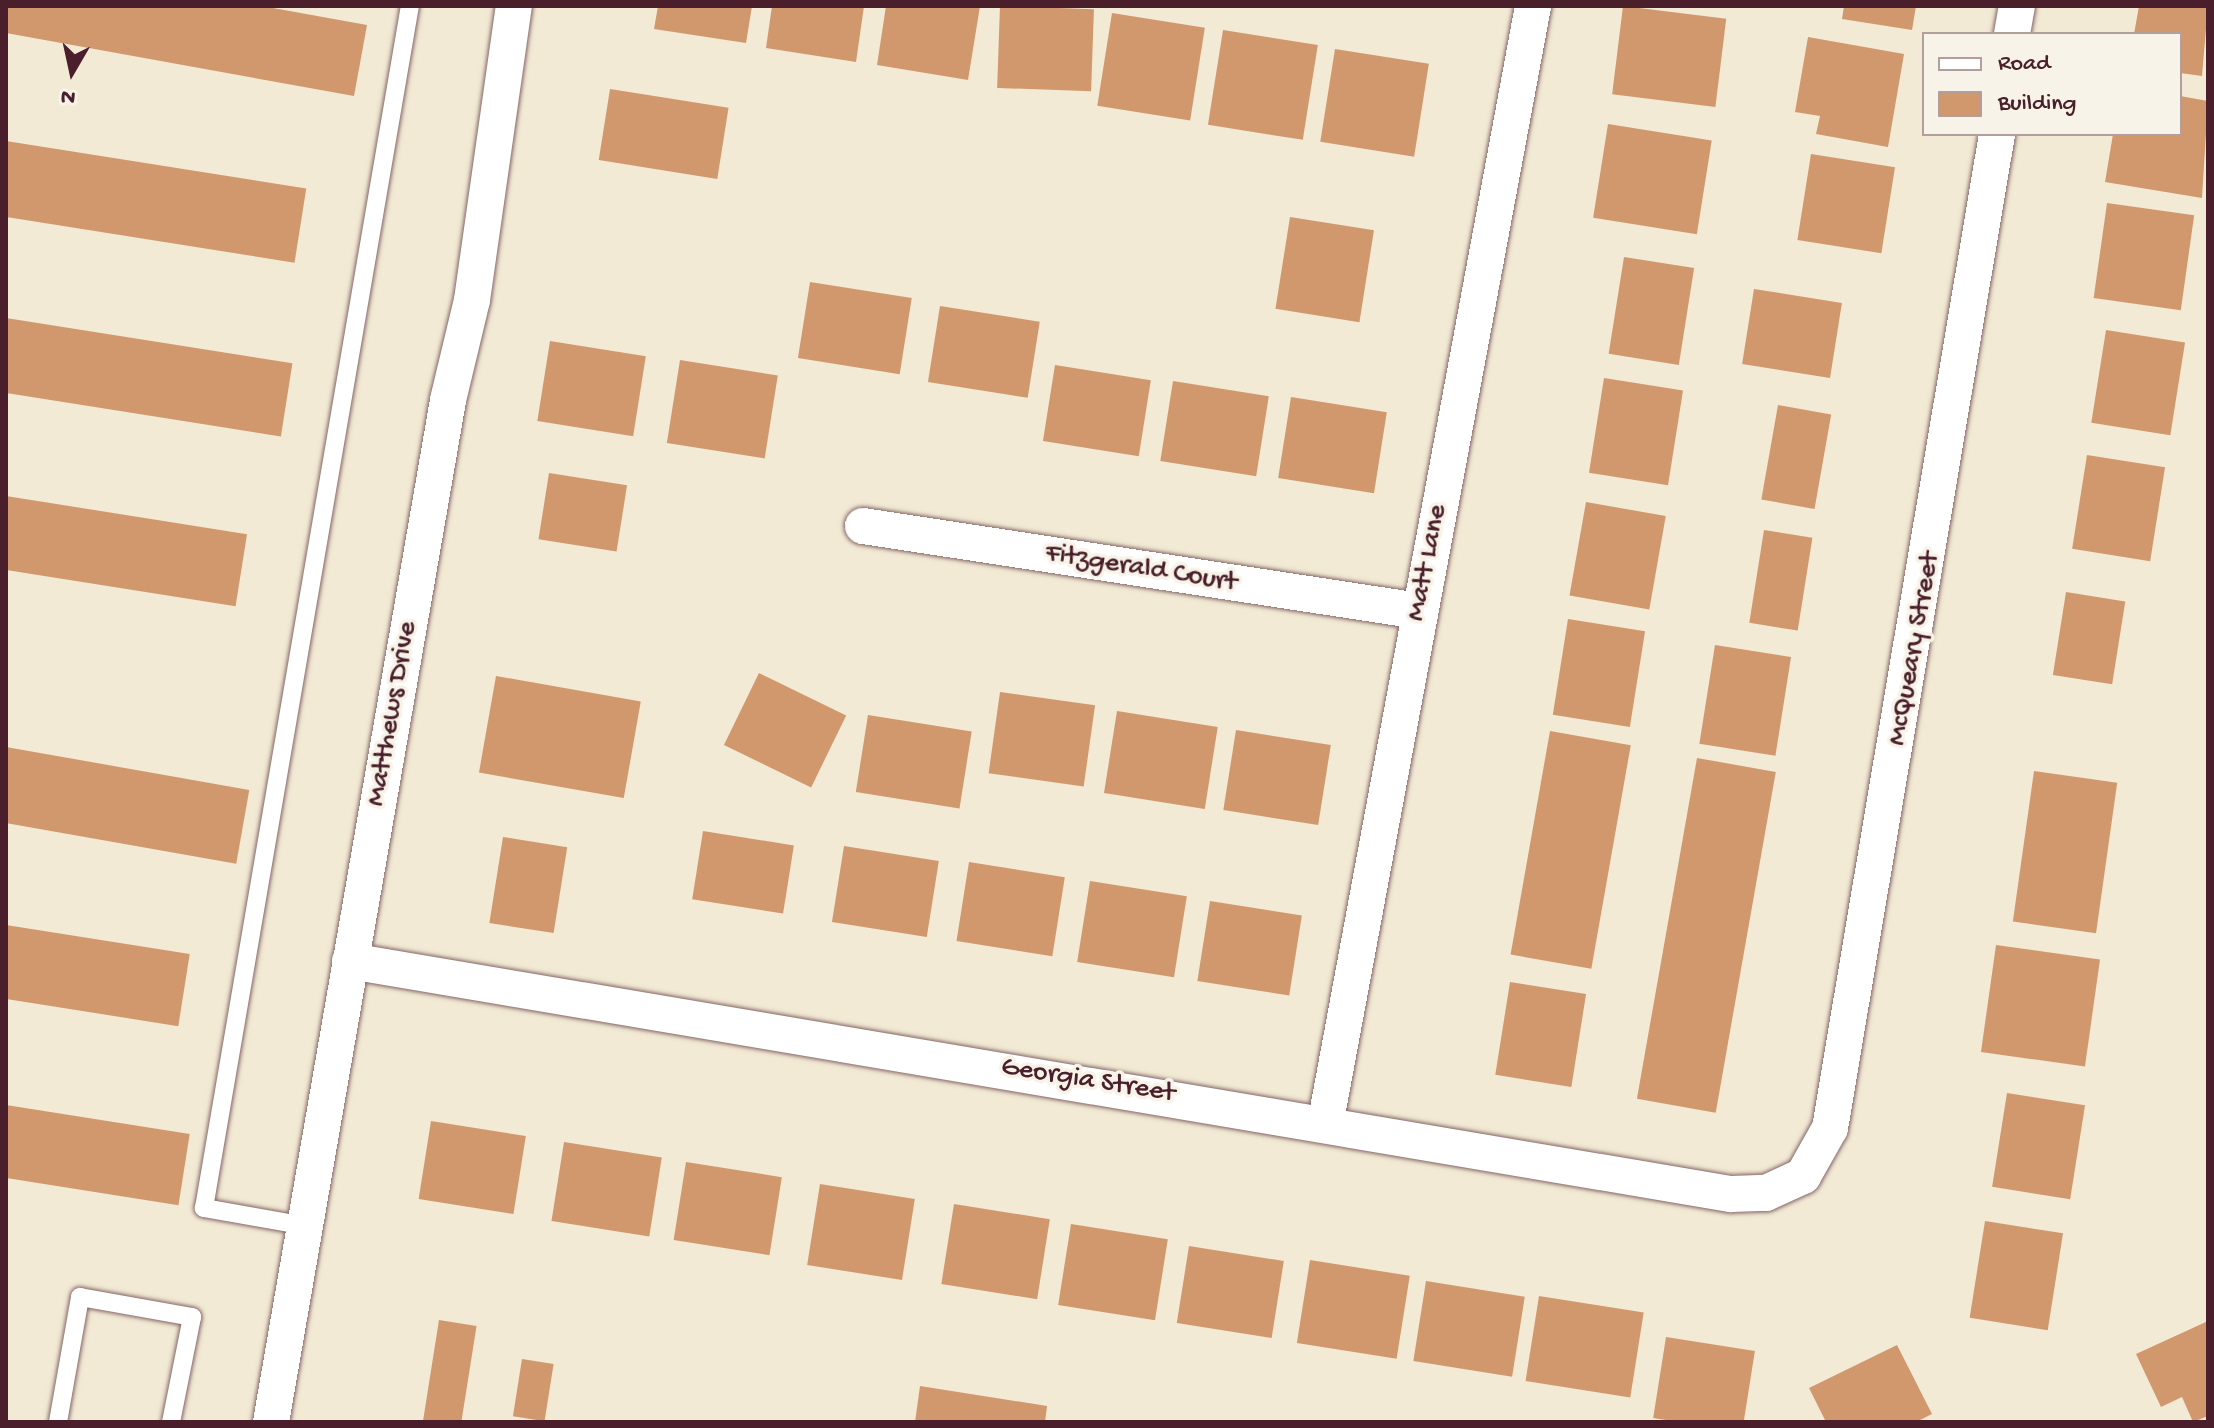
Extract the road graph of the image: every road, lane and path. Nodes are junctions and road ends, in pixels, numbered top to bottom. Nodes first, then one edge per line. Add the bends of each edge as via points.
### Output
1 (410, 6) edge
2 (514, 6) edge
3 (1533, 6) edge
4 (2017, 6) edge
5 (2012, 32) edge
6 (1997, 136) edge
7 (863, 526) dead end
8 (1419, 611) junction
9 (350, 961) junction
10 (1326, 1120) junction
11 (1816, 1161) joint
12 (306, 1226) junction
13 (58, 1422) edge
14 (171, 1422) edge
15 (271, 1422) edge

1 - 12 lane via 204,1208
2 - 9 street, Matthews Drive via 472,300
3 - 8 street, Matt Lane
4 - 5 street
6 - 11 street, McQueary Street via 1836,1097
7 - 8 street, Fitzgerald Court
8 - 10 street, Matt Lane
9 - 10 street, Georgia Street
9 - 12 street, Matthews Drive
10 - 11 street, Georgia Street via 1731,1194 1766,1193 1803,1176
12 - 15 street, Matthews Drive
13 - 14 lane via 80,1297 192,1317

